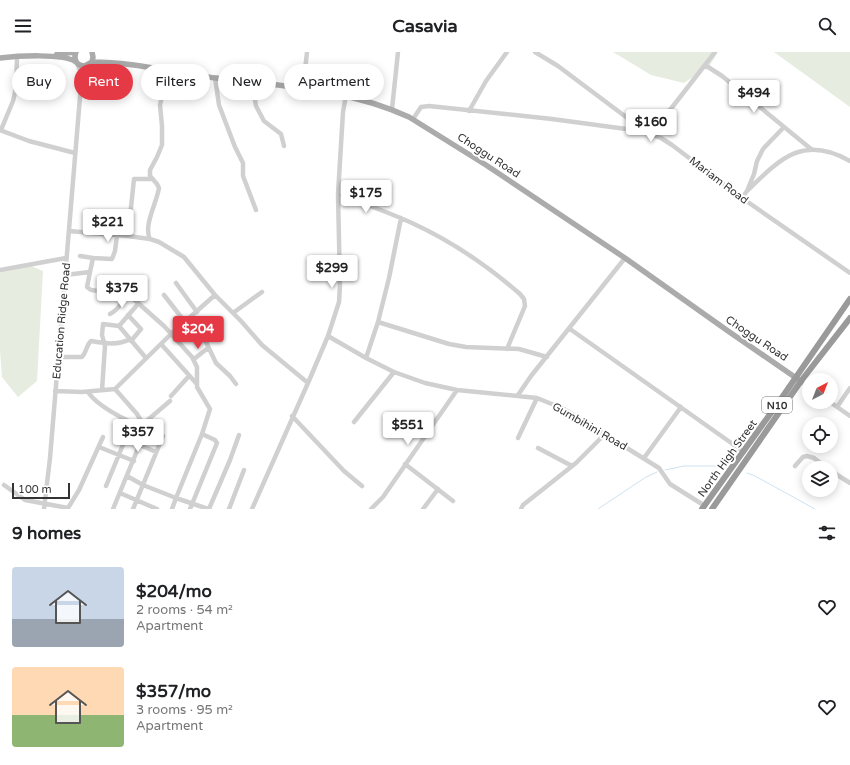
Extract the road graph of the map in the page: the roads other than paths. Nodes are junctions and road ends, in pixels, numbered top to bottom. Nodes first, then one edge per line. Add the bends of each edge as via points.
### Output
1 (76, 52) edge
2 (92, 52) edge
3 (307, 52) edge
4 (398, 52) edge
5 (507, 52) edge
6 (535, 52) edge
7 (714, 52) edge
8 (43, 56) junction
9 (17, 57) junction
10 (0, 58) edge
11 (77, 62) junction
12 (118, 63) junction
13 (80, 64) edge
14 (90, 64) joint
15 (306, 64) edge
16 (705, 65) junction
17 (141, 66) edge
18 (210, 77) edge
19 (215, 78) junction
20 (218, 78) edge
21 (80, 100) edge
22 (161, 100) edge
23 (255, 100) edge
24 (345, 100) edge
25 (362, 100) edge
26 (392, 109) junction
27 (469, 111) junction
28 (413, 120) junction
29 (784, 127) junction
30 (0, 130) edge
31 (642, 130) junction
32 (284, 146) dead end
33 (811, 149) junction
34 (75, 153) junction
35 (850, 161) edge
36 (152, 179) junction
37 (747, 191) junction
38 (338, 194) junction
39 (742, 198) junction
40 (256, 210) dead end
41 (401, 218) junction
42 (69, 232) junction
43 (117, 235) junction
44 (128, 236) junction
45 (150, 239) junction
46 (80, 256) dead end
47 (66, 258) junction
48 (93, 258) junction
49 (625, 258) junction
50 (0, 270) edge
51 (90, 272) junction
52 (850, 274) edge
53 (65, 275) junction
54 (136, 281) dead end
55 (176, 283) dead end
56 (107, 292) dead end
57 (262, 292) dead end
58 (129, 294) junction
59 (164, 295) dead end
60 (215, 296) junction
61 (850, 299) edge
62 (138, 304) junction
63 (197, 312) junction
64 (233, 313) junction
65 (110, 314) dead end
66 (128, 315) junction
67 (850, 318) edge
68 (185, 322) junction
69 (378, 322) junction
70 (119, 326) junction
71 (848, 326) edge
72 (570, 329) junction
73 (171, 334) junction
74 (328, 336) junction
75 (130, 340) junction
76 (105, 343) junction
77 (161, 344) junction
78 (208, 348) junction
79 (507, 348) junction
80 (547, 356) junction
81 (58, 357) junction
82 (146, 358) junction
83 (366, 358) junction
84 (194, 359) junction
85 (394, 372) junction
86 (189, 376) junction
87 (796, 377) junction
88 (308, 382) junction
89 (801, 382) junction
90 (196, 384) junction
91 (236, 384) dead end
92 (115, 388) junction
93 (850, 388) edge
94 (102, 390) junction
95 (457, 390) junction
96 (55, 391) junction
97 (88, 392) junction
98 (518, 396) junction
99 (537, 398) junction
100 (838, 406) edge
101 (681, 407) junction
102 (838, 408) edge
103 (292, 416) junction
104 (850, 416) edge
105 (132, 422) junction
106 (354, 422) dead end
107 (144, 427) junction
108 (202, 434) junction
109 (606, 434) junction
110 (239, 435) dead end
111 (103, 438) dead end
112 (518, 438) dead end
113 (126, 439) junction
114 (140, 445) junction
115 (99, 447) junction
116 (538, 448) dead end
117 (156, 452) junction
118 (744, 452) junction
119 (119, 455) junction
120 (644, 458) junction
121 (134, 461) junction
122 (818, 461) edge
123 (405, 464) junction
124 (572, 466) junction
125 (795, 466) dead end
126 (244, 470) dead end
127 (838, 475) edge
128 (127, 476) junction
129 (850, 483) edge
130 (4, 485) dead end
131 (143, 485) junction
132 (106, 486) dead end
133 (362, 486) dead end
134 (438, 489) junction
135 (120, 493) junction
136 (176, 498) junction
137 (137, 500) junction
138 (453, 501) dead end
139 (192, 504) junction
140 (44, 506) edge
141 (703, 508) edge
142 (68, 509) edge
143 (113, 509) edge
144 (133, 509) edge
145 (157, 509) edge
146 (172, 509) edge
147 (190, 509) edge
148 (208, 509) edge
149 (229, 509) edge
150 (252, 509) edge
151 (371, 509) edge
152 (423, 509) edge
153 (521, 509) edge
154 (712, 509) edge

1 - 8 main road
1 - 11 main road
2 - 12 main road, Choggu Road
2 - 14 main road
3 - 15 street
4 - 26 street
5 - 27 street
6 - 31 street via 558,66
7 - 16 street
8 - 9 main road
8 - 11 main road, Choggu Road
9 - 10 main road
9 - 30 street via 13,101
11 - 13 main road, Choggu Road
12 - 14 main road, Choggu Road
12 - 17 main road, Choggu Road
16 - 29 street
16 - 31 street via 670,110 651,117
18 - 19 main road, Choggu Road
19 - 20 main road, Choggu Road
19 - 40 street via 219,105 243,163 243,176
21 - 34 street, Education Ridge Road
22 - 36 street via 162,145 150,170
23 - 32 street via 264,121 281,134
24 - 38 street
25 - 26 main road, Choggu Road
26 - 28 main road, Choggu Road
27 - 28 street, Mariam Road via 421,107
27 - 31 street, Mariam Road
28 - 49 main road, Choggu Road via 486,165
29 - 33 street
29 - 37 street via 763,149 756,161
30 - 34 street via 29,141
31 - 39 street, Mariam Road via 672,145
33 - 35 street
33 - 37 street via 796,152 785,159
34 - 42 street, Education Ridge Road
36 - 44 street via 134,179
36 - 45 street via 159,188 148,227
37 - 39 street
38 - 41 street
38 - 74 street via 339,302
39 - 52 street, Mariam Road
41 - 69 street
41 - 79 street via 427,230 476,260 524,299 525,306
42 - 43 street
42 - 47 street, Education Ridge Road
43 - 44 street
43 - 48 street via 112,259
44 - 45 street
45 - 60 street via 184,257
46 - 48 street
47 - 50 street
47 - 53 street, Education Ridge Road
48 - 51 street
49 - 72 street
49 - 87 main road, Choggu Road
51 - 53 street
51 - 56 street via 87,287 89,290
53 - 81 street, Education Ridge Road
54 - 58 street
55 - 63 street
57 - 64 street
58 - 62 street
58 - 65 street via 122,300 119,308
59 - 68 street
60 - 63 street
60 - 64 street
61 - 87 highway, North High Street / N10
62 - 66 street
62 - 73 street
63 - 68 street
64 - 88 street via 262,345
66 - 70 street
66 - 75 street via 141,329
67 - 71 highway, North High Street / N10
68 - 73 street
68 - 78 street via 206,342
69 - 79 street via 449,344
69 - 83 street
70 - 75 street
70 - 76 street via 104,324 102,335
71 - 89 highway, North High Street / N10
72 - 80 street
72 - 101 street
73 - 77 street
73 - 84 street
74 - 83 street, Gumbihini Road
74 - 88 street
75 - 76 street
75 - 82 street
76 - 81 street via 90,341 82,357
76 - 94 street
77 - 82 street
77 - 86 street
78 - 84 street
78 - 91 street via 216,363
79 - 80 street
80 - 98 street
81 - 96 street, Education Ridge Road
82 - 92 street
83 - 85 street, Gumbihini Road
84 - 90 street via 197,367
85 - 95 street, Gumbihini Road via 425,383
85 - 106 street
86 - 90 street
86 - 107 street
87 - 89 main road, Choggu Road
87 - 118 highway, North High Street / N10
88 - 103 street
89 - 154 highway, North High Street / N10
90 - 108 street via 210,409
92 - 94 street
92 - 107 street via 137,414
93 - 100 street
94 - 97 street
95 - 98 street, Gumbihini Road
95 - 123 street
96 - 97 street
96 - 140 street, Education Ridge Road
97 - 105 street via 99,403
98 - 99 street, Gumbihini Road
99 - 109 street, Gumbihini Road via 564,409
99 - 112 street
101 - 118 street
101 - 120 street
102 - 104 street
103 - 133 street via 344,471
103 - 150 street
105 - 107 street
105 - 113 street
107 - 114 street
107 - 117 street via 163,436
108 - 136 street
108 - 139 street via 217,442
109 - 120 street, Gumbihini Road
109 - 124 street
110 - 148 street
111 - 115 street
113 - 114 street
113 - 119 street
114 - 117 street
114 - 121 street
115 - 119 street
115 - 142 street
116 - 124 street
117 - 131 street
118 - 141 highway, North High Street / N10
119 - 121 street
119 - 132 street
120 - 141 street, Gumbihini Road via 659,468 670,484
121 - 128 street
122 - 125 street via 807,456
123 - 134 street
123 - 151 street via 383,498
124 - 153 street
126 - 149 street
127 - 129 street
128 - 131 street
128 - 135 street
130 - 140 street via 25,500
131 - 136 street
131 - 137 street
134 - 138 street
134 - 152 street
135 - 137 street
135 - 143 street
136 - 139 street
136 - 146 street
137 - 144 street
137 - 145 street
139 - 147 street
139 - 148 street
140 - 142 street

